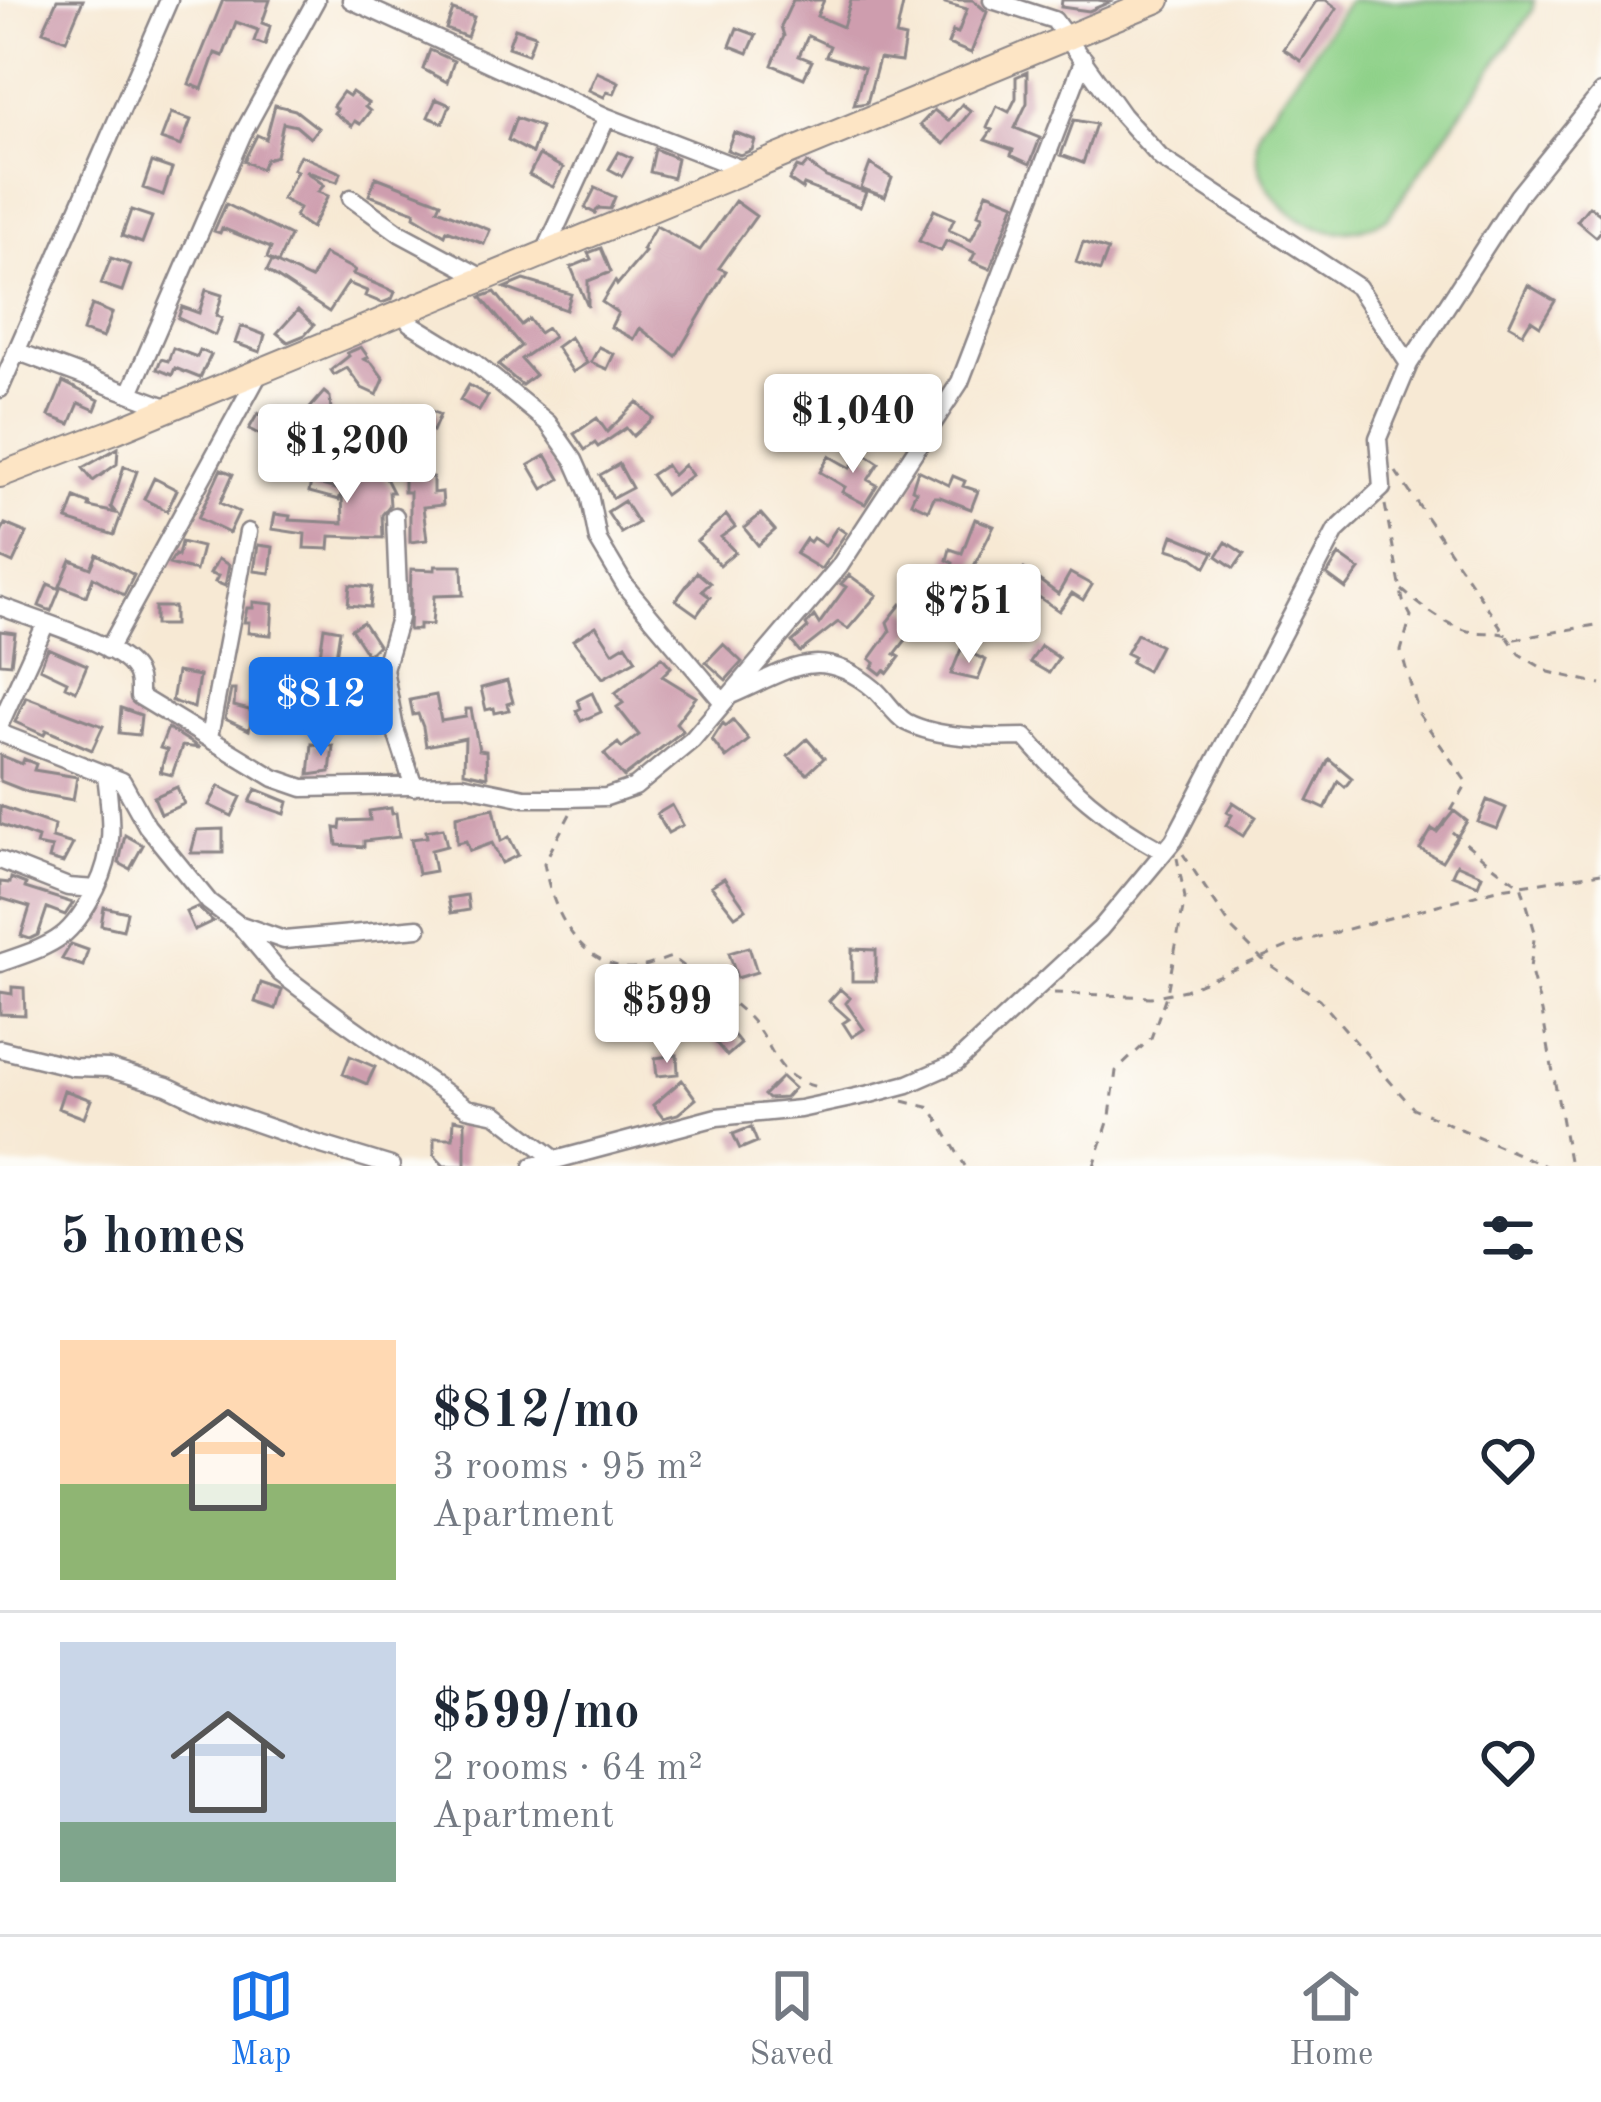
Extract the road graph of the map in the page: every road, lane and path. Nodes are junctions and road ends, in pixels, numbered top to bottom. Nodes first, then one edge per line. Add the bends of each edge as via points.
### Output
1 (169, 0) edge
2 (316, 0) edge
3 (351, 0) edge
4 (992, 0) edge
5 (1158, 0) edge
6 (1025, 4) edge
7 (1068, 38) junction
8 (1084, 59) junction
9 (1601, 93) edge
10 (607, 117) junction
11 (744, 170) junction
12 (351, 197) dead end
13 (543, 254) junction
14 (482, 278) junction
15 (403, 310) junction
16 (16, 351) junction
17 (1409, 364) junction
18 (262, 369) junction
19 (0, 388) edge
20 (130, 393) junction
21 (169, 408) junction
22 (1378, 439) junction
23 (0, 475) edge
24 (1382, 488) junction
25 (395, 516) dead end
26 (248, 532) dead end
27 (1399, 578) junction
28 (0, 606) edge
29 (1601, 624) edge
30 (45, 625) junction
31 (1503, 632) junction
32 (109, 650) junction
33 (1601, 684) edge
34 (723, 699) junction
35 (0, 729) edge
36 (209, 737) junction
37 (106, 774) junction
38 (414, 787) junction
39 (581, 798) junction
40 (1169, 846) junction
41 (0, 860) edge
42 (1601, 874) edge
43 (1521, 885) junction
44 (96, 889) junction
45 (238, 924) junction
46 (418, 928) dead end
47 (1262, 959) junction
48 (0, 963) edge
49 (1035, 990) junction
50 (1167, 993) junction
51 (0, 1049) edge
52 (823, 1088) dead end
53 (870, 1094) junction
54 (556, 1160) junction
55 (391, 1166) edge
56 (533, 1166) edge
57 (964, 1166) edge
58 (1094, 1166) edge
59 (1545, 1166) edge
60 (1570, 1166) edge

1 - 16 street
2 - 20 street via 242,135
3 - 10 street
4 - 6 street
5 - 7 main road
6 - 7 street
7 - 8 street
7 - 11 main road
8 - 17 street via 1162,158 1358,286
8 - 34 street via 960,382 839,568
9 - 17 street via 1518,196
10 - 11 street
10 - 13 street
11 - 13 main road
12 - 14 street
13 - 14 main road
14 - 15 main road
15 - 18 main road
15 - 34 street via 548,423 574,460 598,540 626,587
16 - 19 street
16 - 20 street
17 - 22 street
18 - 21 main road
18 - 32 street
20 - 21 street
21 - 23 main road
22 - 24 street
22 - 31 path
24 - 27 path
24 - 40 street via 1336,531
25 - 38 street via 399,618 384,669
26 - 36 street
27 - 31 path via 1402,591 1433,614 1468,631
27 - 43 path via 1411,616 1402,651 1419,714 1467,783 1443,824
28 - 30 street
29 - 31 path via 1515,639
30 - 32 street
30 - 35 street
31 - 33 path via 1519,654 1549,672
32 - 36 street via 131,665 139,696
34 - 39 street via 692,740 634,788
34 - 40 street via 801,664 840,664 905,722 972,739 1025,737 1114,825
35 - 37 street
36 - 38 street via 303,788
37 - 44 street via 113,835
37 - 45 street via 122,781 147,826 209,902
38 - 39 street via 462,784 525,798
39 - 52 path via 544,863 559,917 591,954 629,969 672,957 750,1019 776,1064
40 - 47 path
40 - 49 street via 1100,929
40 - 50 path via 1185,898
41 - 44 street via 68,887
42 - 43 path
43 - 47 path via 1296,943
43 - 60 path
44 - 48 street via 56,942
45 - 46 street via 284,940
45 - 54 street via 280,973 328,1009
47 - 50 path
47 - 59 path via 1319,999 1413,1108
49 - 50 path
49 - 53 street via 956,1063
50 - 58 path via 1151,1039 1116,1071
51 - 55 street via 109,1068
53 - 54 street via 717,1117
53 - 57 path via 931,1108
54 - 56 street

